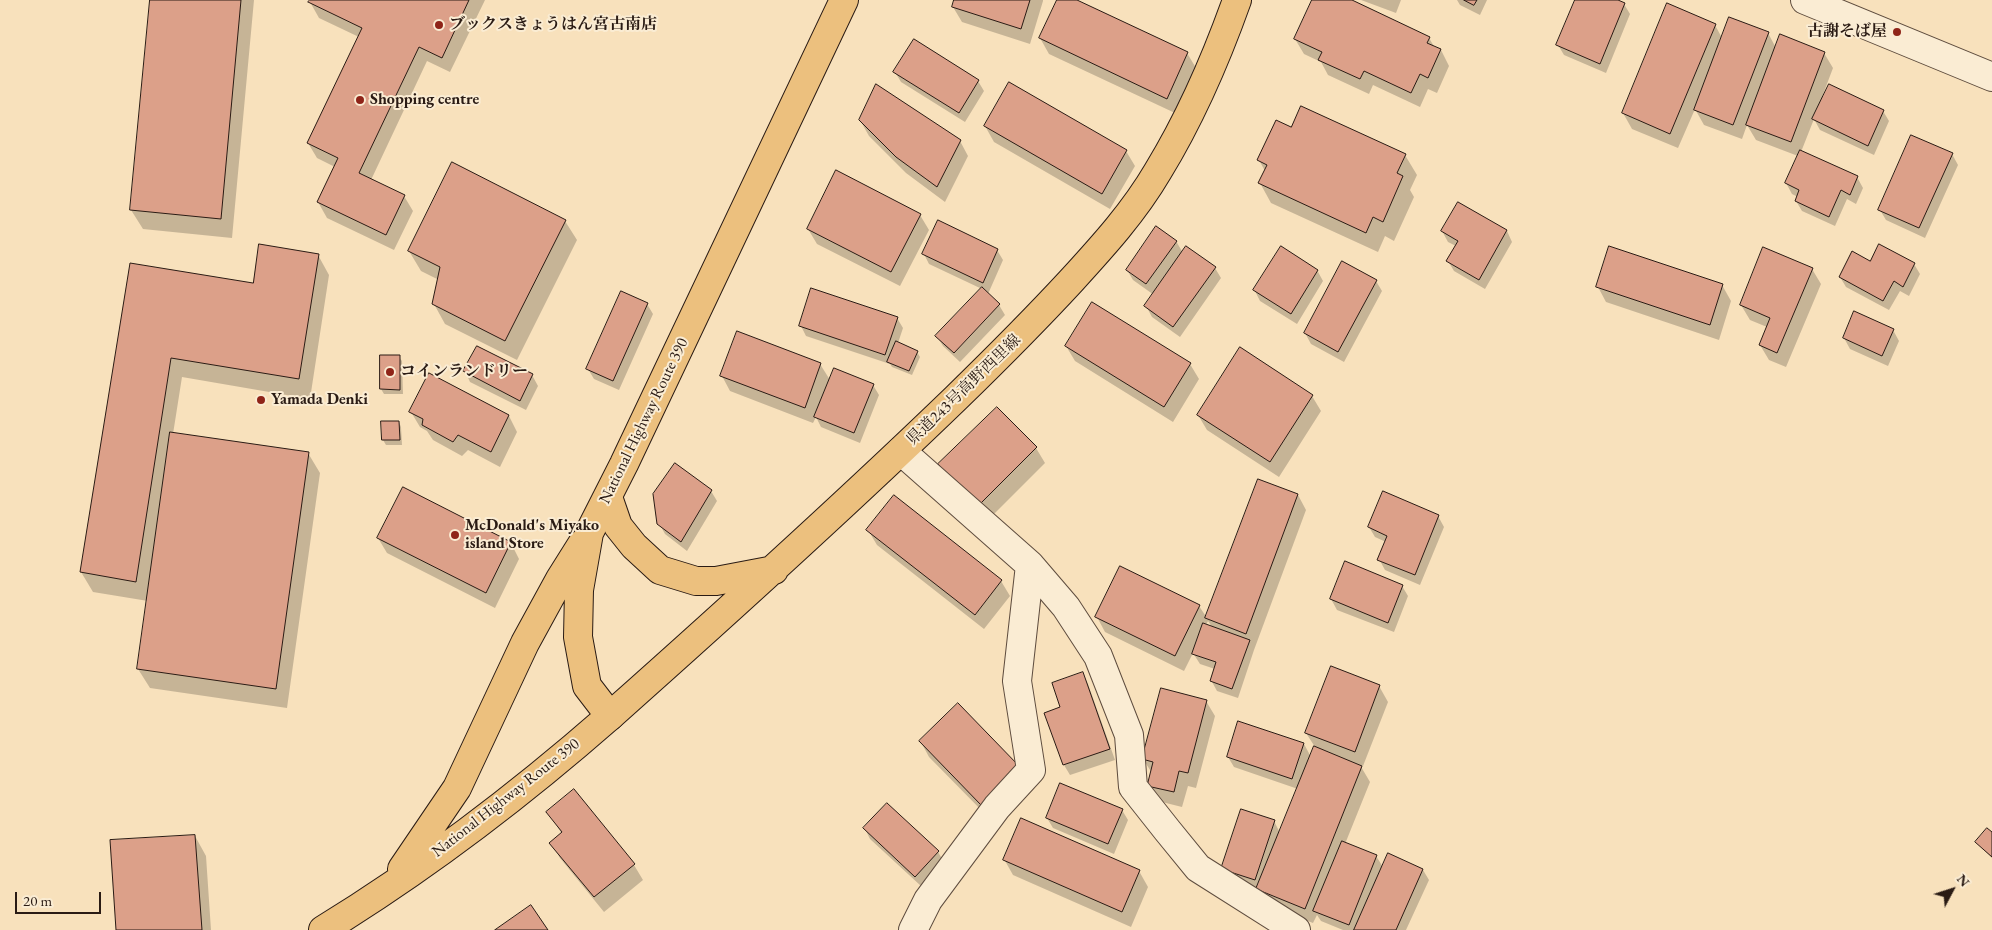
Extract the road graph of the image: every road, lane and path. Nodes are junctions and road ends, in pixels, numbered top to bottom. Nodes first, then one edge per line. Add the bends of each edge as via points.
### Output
1 (844, 0) edge
2 (1237, 0) edge
3 (1805, 0) edge
4 (1992, 77) edge
5 (901, 452) junction
6 (608, 496) junction
7 (589, 533) junction
8 (1030, 565) junction
9 (774, 570) junction
10 (610, 716) junction
11 (390, 887) junction
12 (323, 930) edge
13 (913, 930) edge
14 (1296, 930) edge

1 - 6 main road, National Highway Route 390
2 - 5 main road, 県道243号高野西里線 via 1219,50 1189,115 1158,172 1118,229 1020,336
3 - 4 street
5 - 8 street
5 - 9 main road, 県道243号高野西里線
6 - 7 main road, National Highway Route 390
6 - 9 main road via 618,526 660,570 696,581 716,581
7 - 10 main road, National Highway Route 390 via 579,590 578,637 587,686
7 - 11 main road via 525,643 457,788
8 - 13 street via 1017,681 1031,770 996,807 928,900
8 - 14 street via 1066,608 1098,656 1129,735 1133,786 1198,868
9 - 10 main road, 県道243号高野西里線
10 - 11 main road, National Highway Route 390 via 564,756
11 - 12 main road, National Highway Route 390

